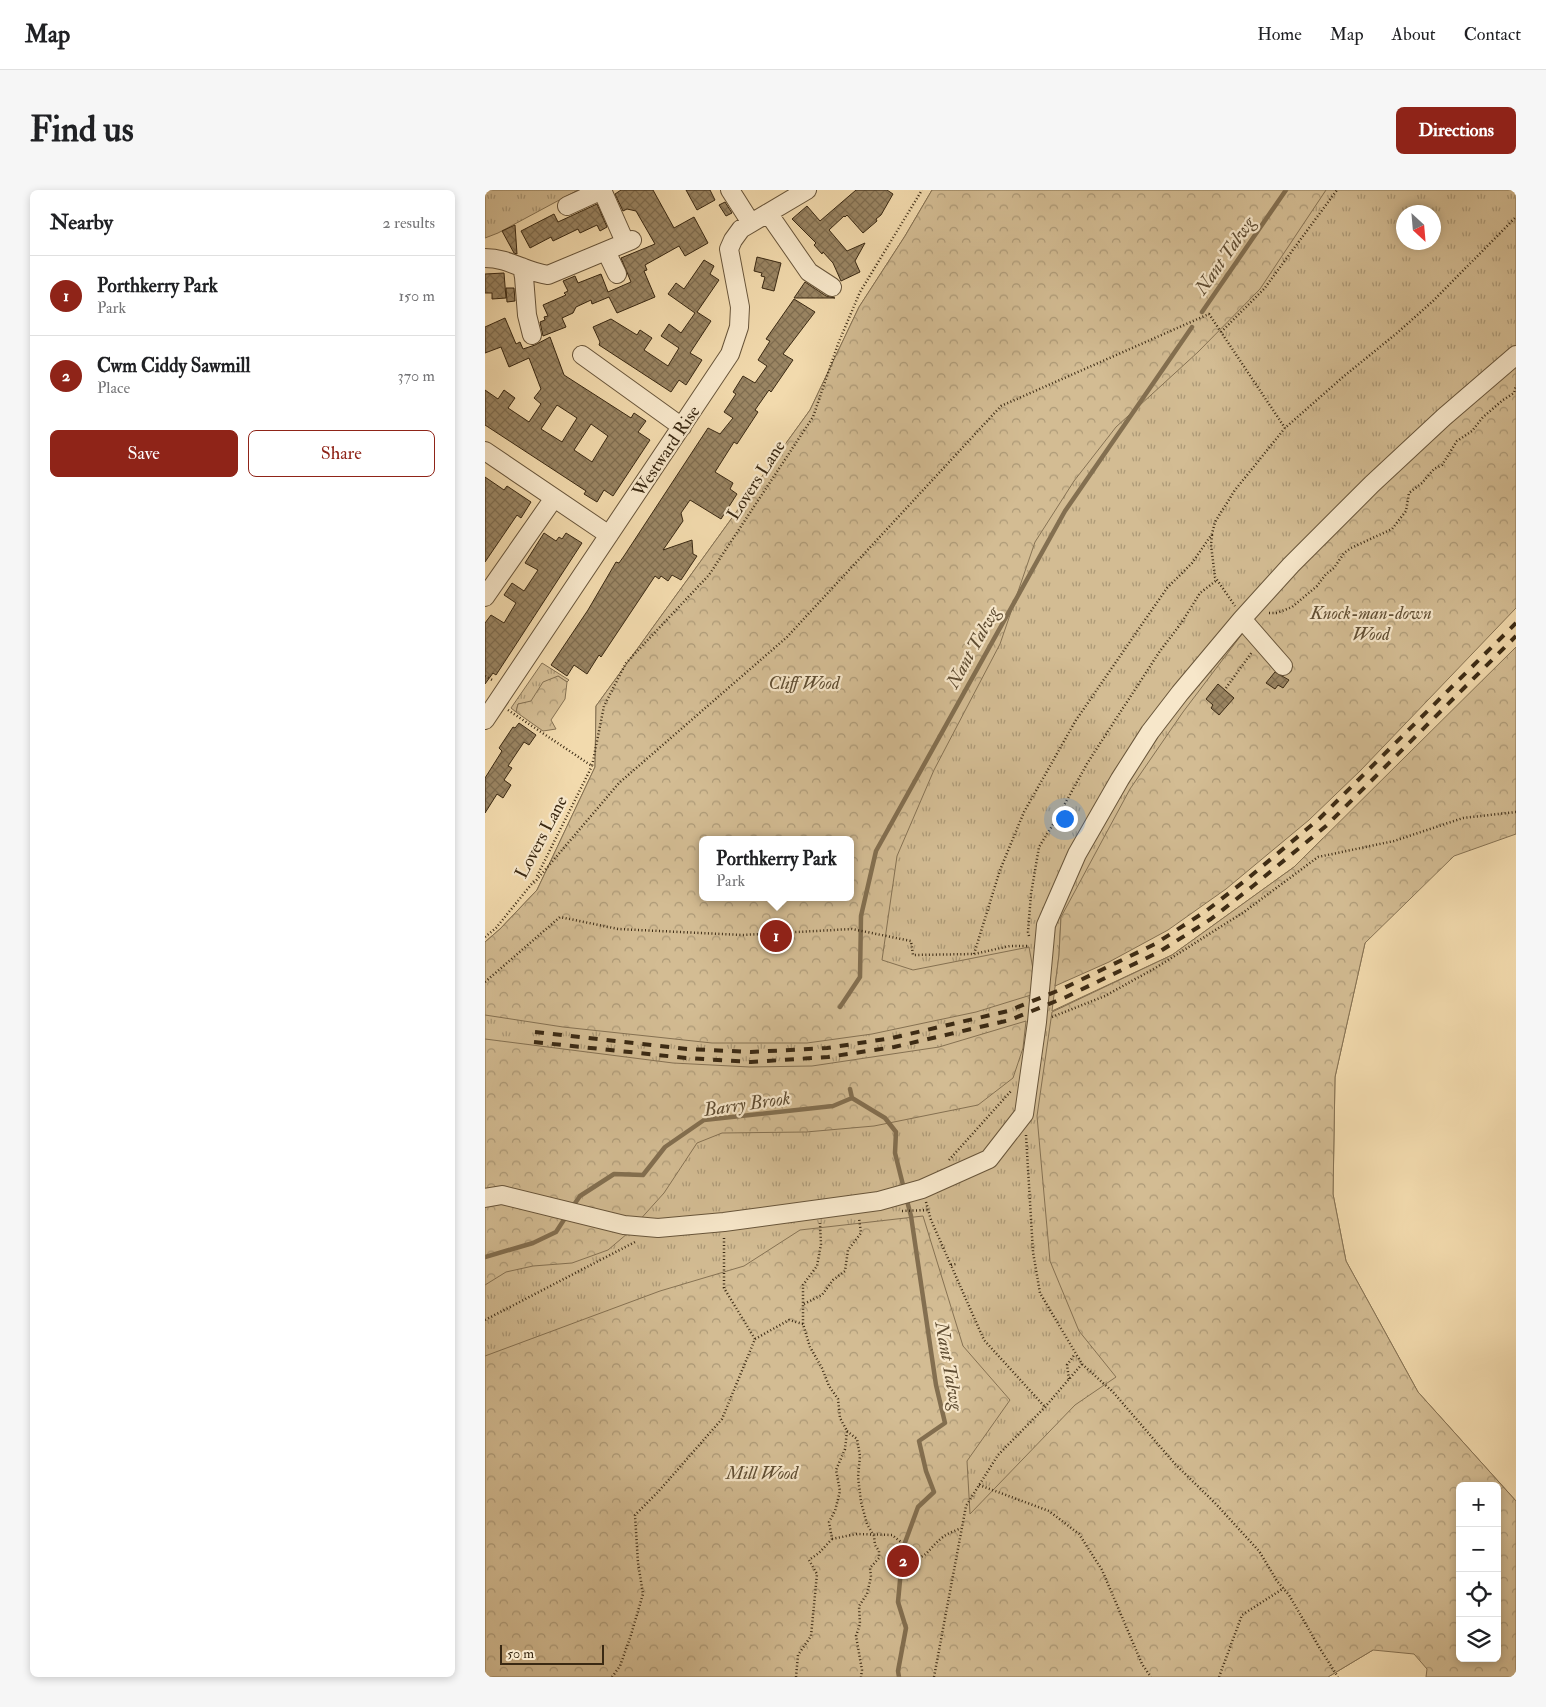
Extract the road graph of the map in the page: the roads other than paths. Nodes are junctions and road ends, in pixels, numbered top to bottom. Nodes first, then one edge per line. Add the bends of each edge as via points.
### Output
1 (602, 190) edge
2 (730, 190) edge
3 (807, 190) edge
4 (567, 206) dead end
5 (769, 213) junction
6 (751, 223) junction
7 (606, 251) junction
8 (485, 258) edge
9 (522, 267) junction
10 (617, 274) dead end
11 (832, 287) dead end
12 (532, 335) dead end
13 (582, 355) dead end
14 (1516, 355) edge
15 (682, 427) junction
16 (485, 451) edge
17 (554, 498) junction
18 (609, 535) junction
19 (485, 597) edge
20 (1243, 618) junction
21 (1283, 666) dead end
22 (485, 720) edge
23 (485, 1198) edge

1 - 4 street
1 - 7 street via 629,241
2 - 6 street
3 - 5 street, Westward Rise
5 - 6 street, Westward Rise
5 - 11 street via 809,272
6 - 15 street, Westward Rise via 741,229 729,249 740,307 739,327 730,354
7 - 9 street via 548,275
7 - 10 street
8 - 9 street via 499,258
9 - 12 street
13 - 15 street
14 - 20 street via 1372,484
15 - 18 street, Westward Rise
16 - 17 street
17 - 18 street
17 - 19 street
18 - 22 street, Westward Rise
20 - 21 street
20 - 23 street via 1155,726 1077,854 1046,925 1024,1114 989,1159 919,1190 900,1204 879,1201 658,1228 624,1225 502,1194

